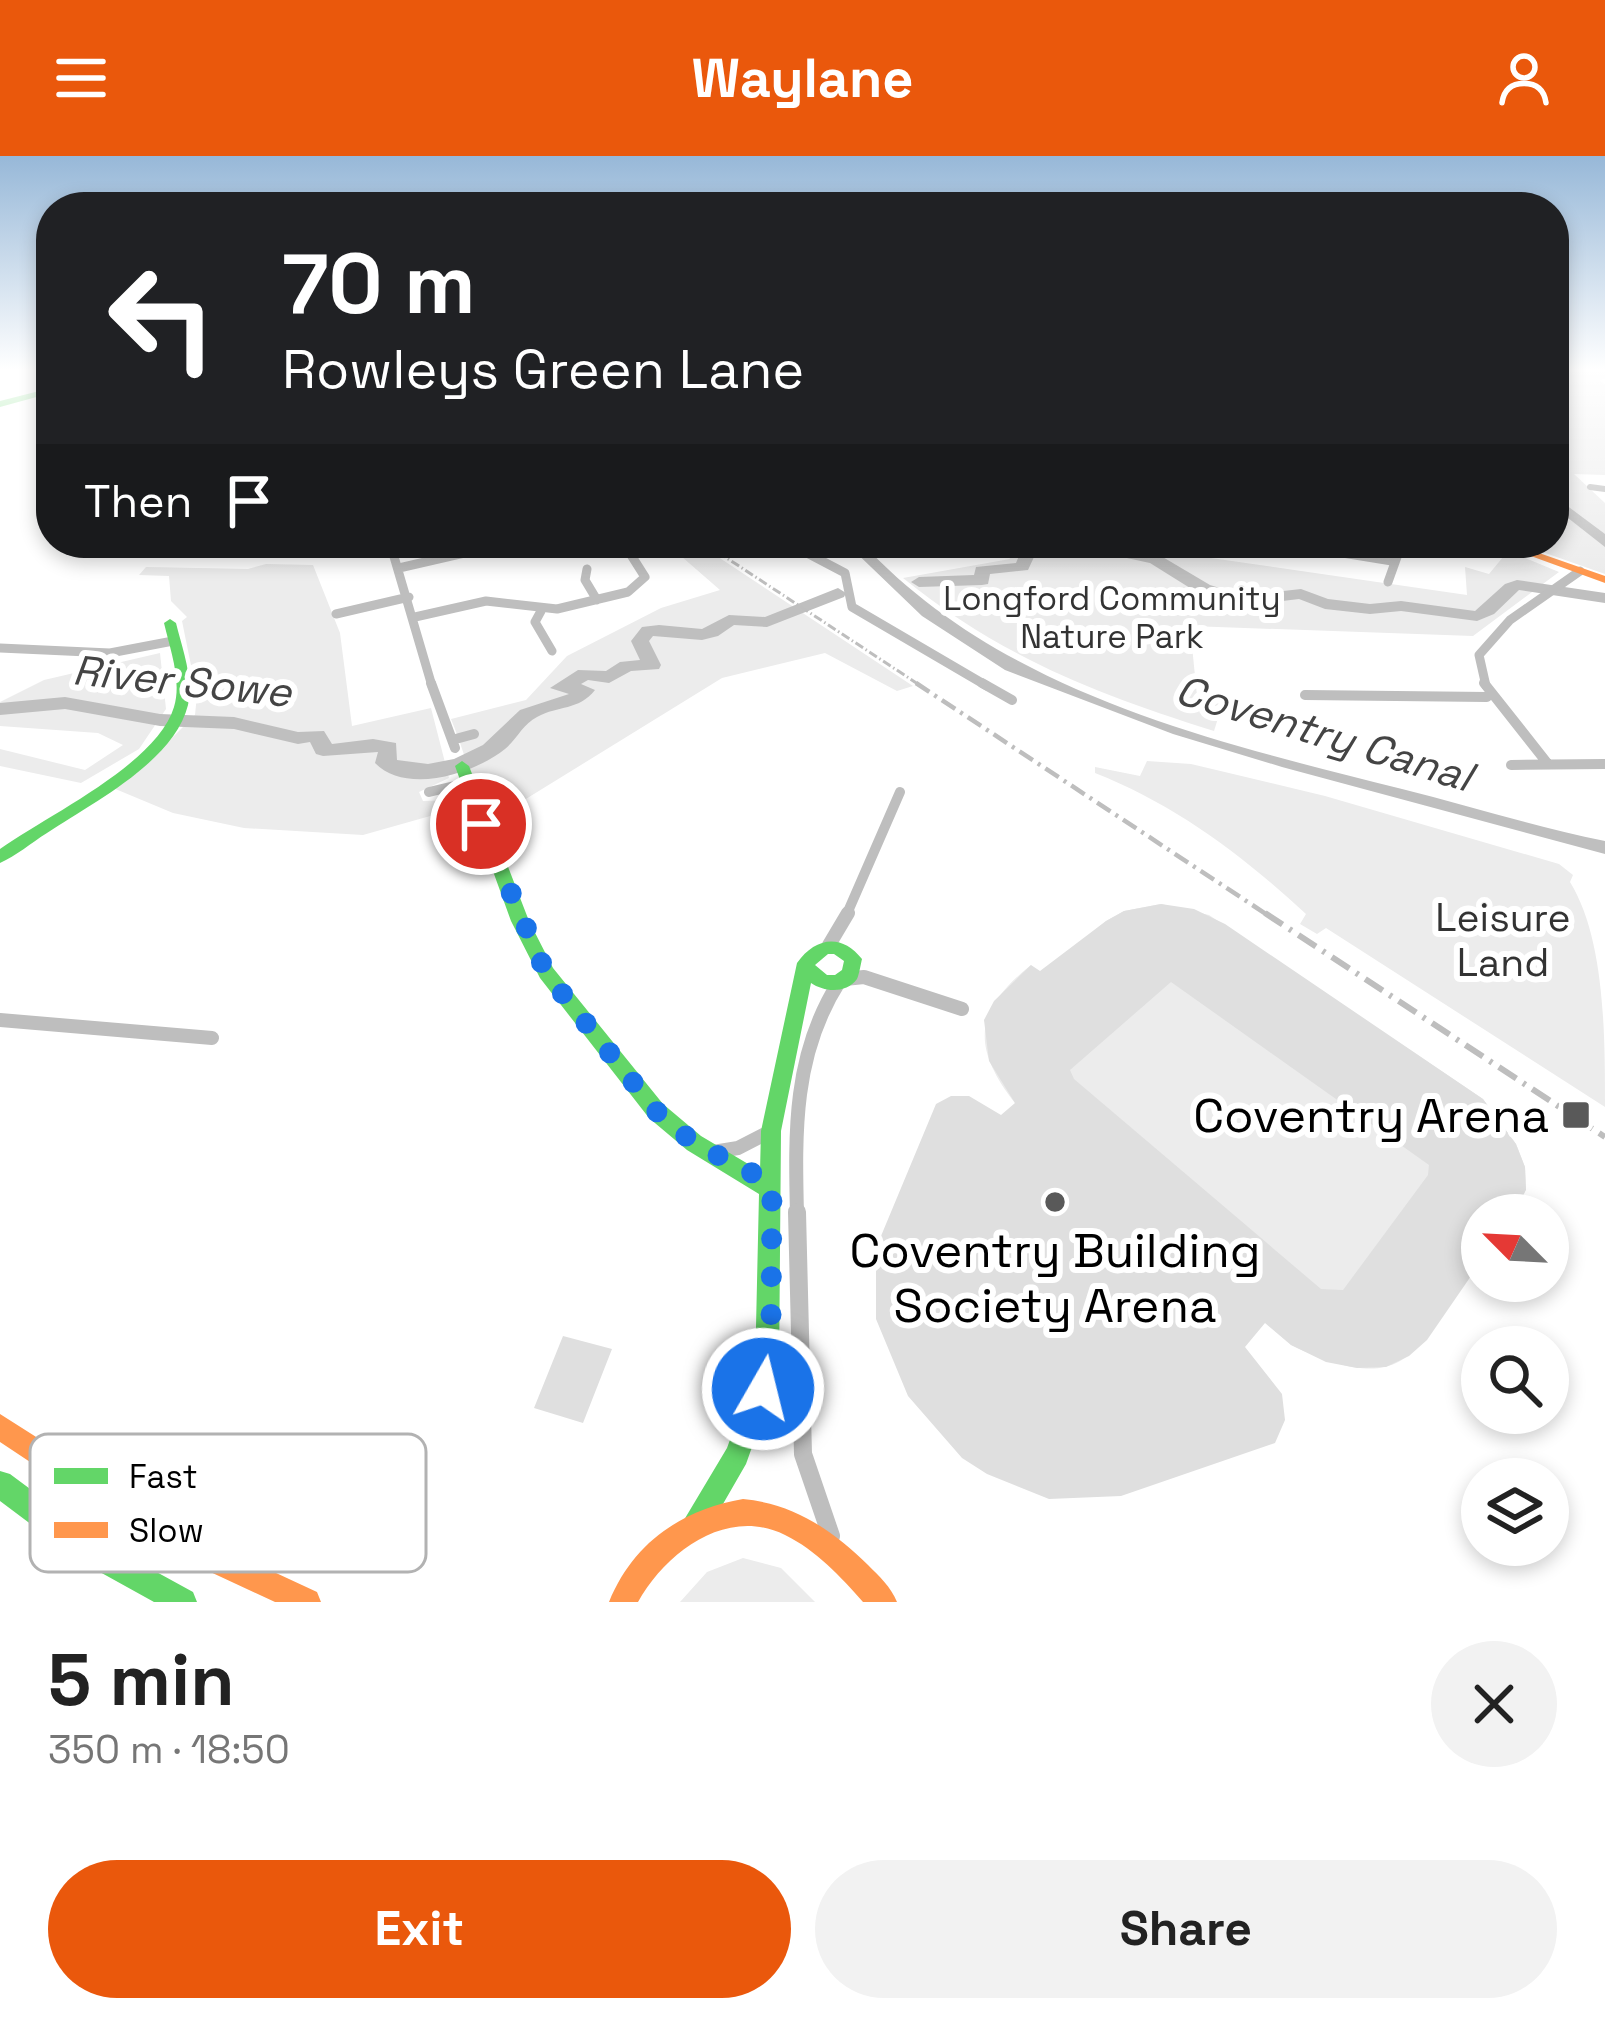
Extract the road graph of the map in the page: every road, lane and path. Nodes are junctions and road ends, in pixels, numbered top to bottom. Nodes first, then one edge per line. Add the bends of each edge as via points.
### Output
1 (1591, 487) dead end
2 (1605, 488) edge
3 (395, 558) edge
4 (442, 558) edge
5 (635, 558) edge
6 (816, 558) edge
7 (1374, 558) edge
8 (1394, 558) edge
9 (1543, 558) edge
10 (1392, 561) junction
11 (399, 568) junction
12 (587, 569) dead end
13 (1580, 571) junction
14 (1605, 580) edge
15 (1388, 582) dead end
16 (494, 587) dead end
17 (409, 597) junction
18 (597, 599) junction
19 (486, 601) junction
20 (541, 610) junction
21 (336, 614) dead end
22 (415, 617) junction
23 (171, 632) joint
24 (0, 648) edge
25 (552, 651) dead end
26 (966, 673) junction
27 (952, 681) dead end
28 (1306, 695) dead end
29 (1487, 698) junction
30 (1012, 700) dead end
31 (474, 734) dead end
32 (1548, 764) junction
33 (1605, 764) edge
34 (1511, 765) dead end
35 (465, 775) joint
36 (429, 792) dead end
37 (900, 792) dead end
38 (0, 857) edge
39 (847, 917) junction
40 (829, 945) junction
41 (850, 956) junction
42 (807, 969) junction
43 (842, 981) junction
44 (911, 991) junction
45 (962, 1009) dead end
46 (0, 1020) edge
47 (212, 1038) dead end
48 (771, 1131) junction
49 (712, 1152) junction
50 (772, 1190) junction
51 (0, 1427) edge
52 (30, 1447) edge
53 (0, 1484) edge
54 (30, 1507) edge
55 (697, 1520) junction
56 (836, 1551) junction
57 (127, 1572) edge
58 (242, 1572) edge
59 (625, 1597) edge
60 (183, 1602) edge
61 (307, 1602) edge
62 (598, 1602) edge
63 (883, 1602) edge

1 - 2 street
3 - 11 street
4 - 11 street
5 - 18 street via 644,581
6 - 26 street via 845,573 849,602
7 - 10 street
8 - 10 street
9 - 13 main road
10 - 15 street
11 - 17 street
12 - 18 street
13 - 14 main road
13 - 29 street via 1483,644 1477,671
16 - 19 street
17 - 21 street
17 - 22 street
18 - 20 street
19 - 20 street
19 - 22 street
20 - 25 street via 535,622
22 - 31 street via 428,682 454,744
23 - 24 street via 110,653
23 - 38 main road via 175,721 147,754
26 - 27 street
26 - 30 street
28 - 29 street
29 - 32 street
32 - 33 street
32 - 34 street
35 - 36 street
35 - 49 main road via 546,973 656,1111
37 - 39 street
39 - 40 street
39 - 41 street
40 - 41 main road
40 - 42 main road via 811,952
41 - 43 main road via 853,968
41 - 44 street
42 - 43 main road via 823,983
42 - 48 main road
43 - 44 street via 864,977
43 - 56 street via 820,1012 804,1058 795,1131 802,1454
44 - 45 street
46 - 47 street
48 - 49 street
48 - 50 main road
49 - 50 main road
50 - 55 main road via 767,1370 736,1455
51 - 52 main road
53 - 54 main road
55 - 56 main road via 740,1509 769,1514
55 - 59 main road via 646,1565
56 - 63 main road
57 - 60 main road
58 - 61 main road
59 - 62 main road

